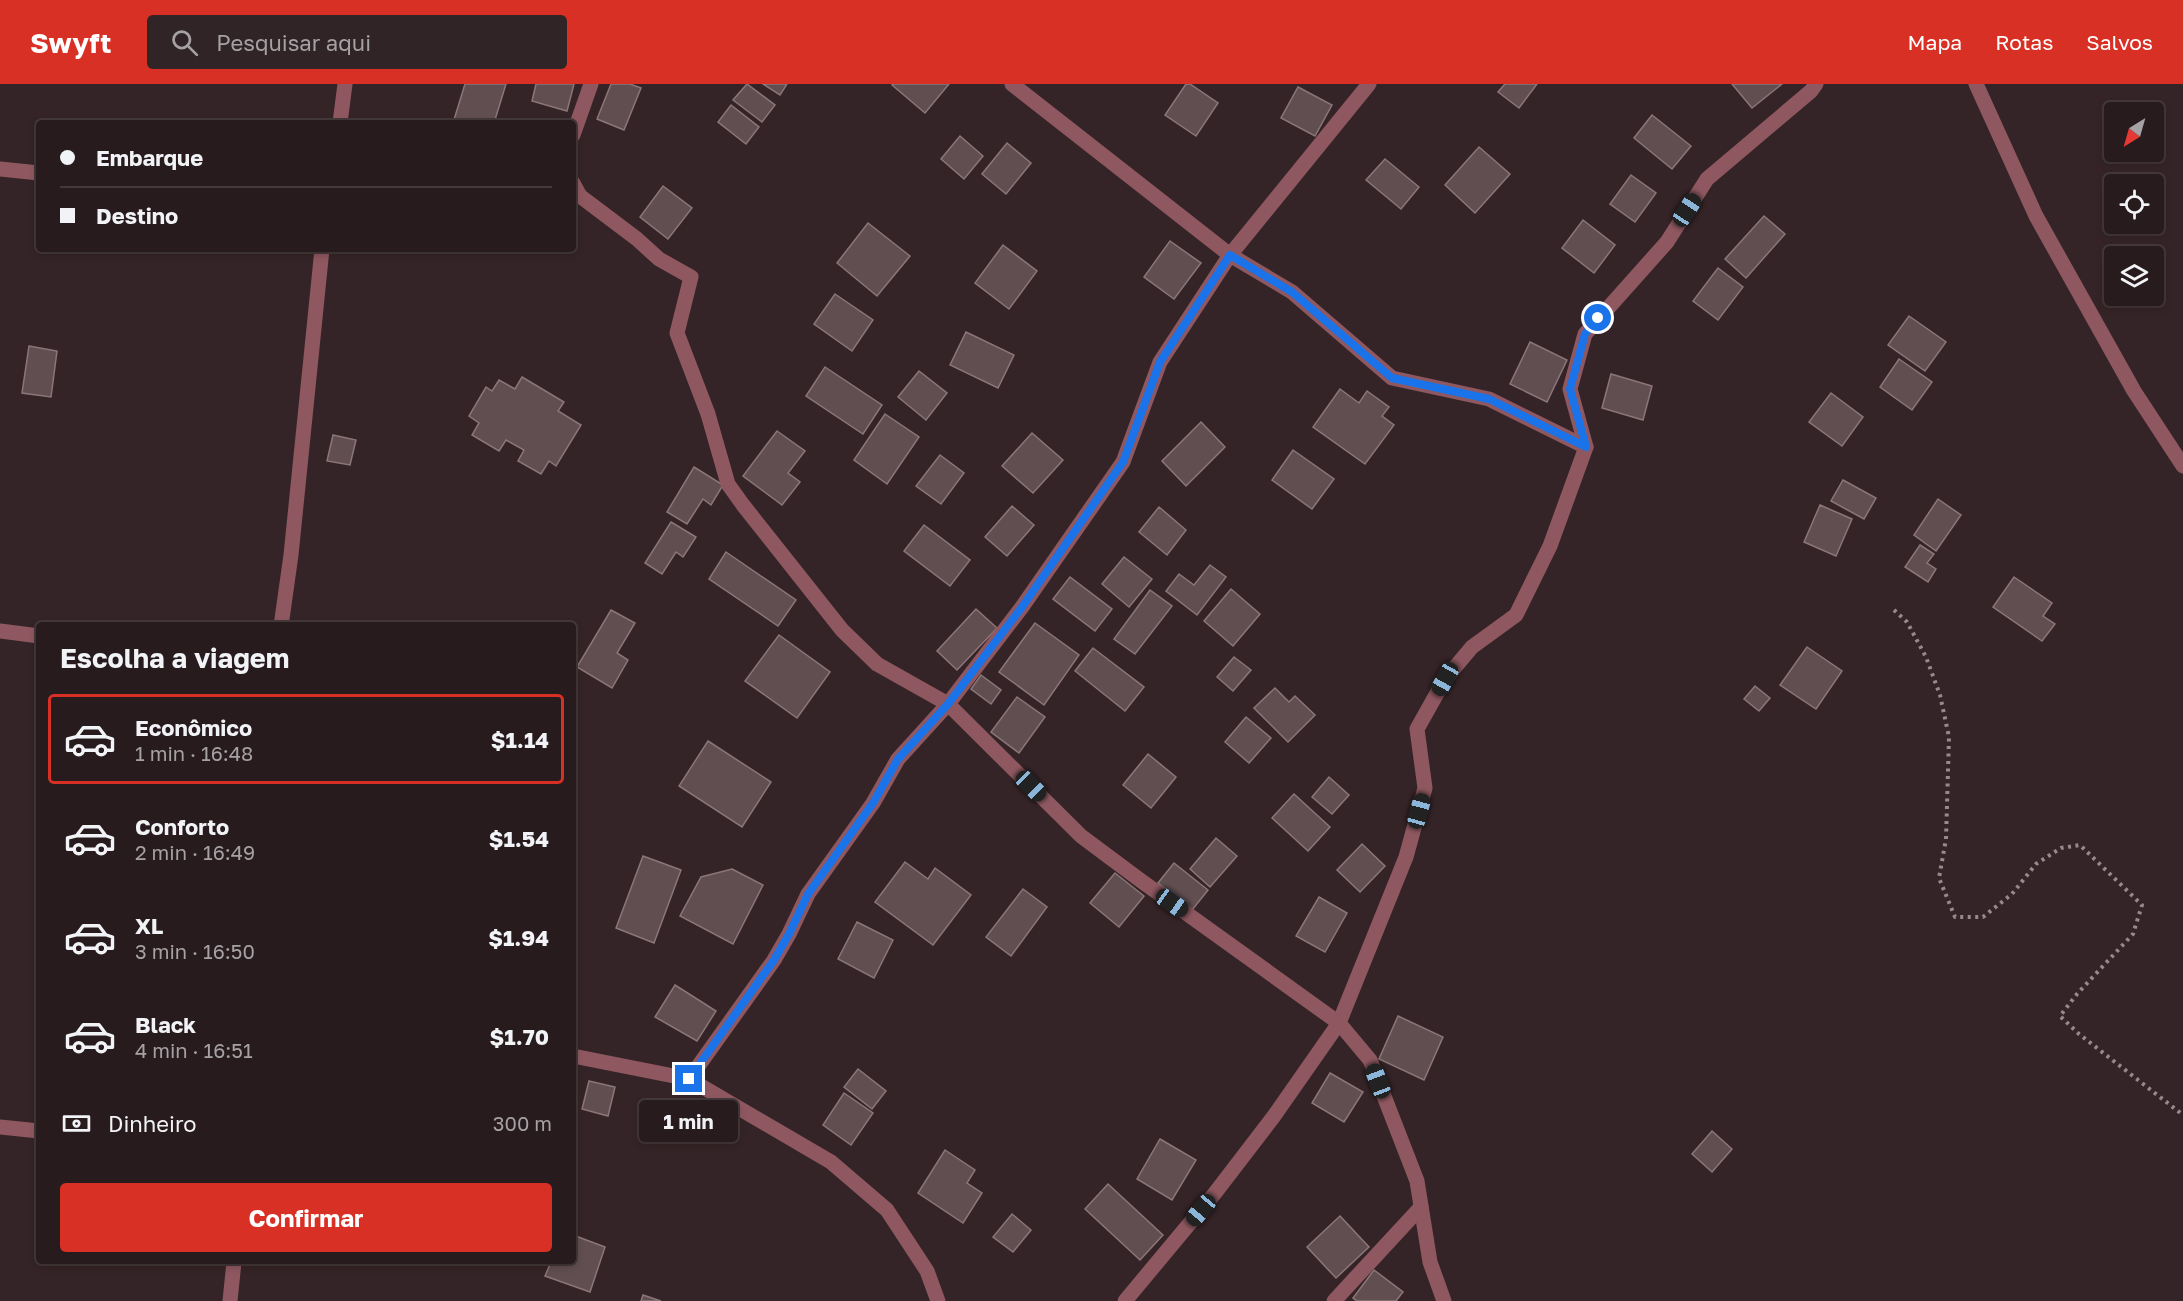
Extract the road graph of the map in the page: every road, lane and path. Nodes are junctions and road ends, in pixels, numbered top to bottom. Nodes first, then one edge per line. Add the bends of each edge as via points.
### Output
1 (345, 84) edge
2 (591, 84) edge
3 (1012, 84) edge
4 (1369, 84) edge
5 (1816, 84) edge
6 (1976, 84) edge
7 (340, 120) edge
8 (576, 126) edge
9 (0, 169) edge
10 (36, 173) edge
11 (576, 189) edge
12 (322, 252) edge
13 (1230, 255) junction
14 (1586, 447) junction
15 (2183, 466) edge
16 (1894, 610) dead end
17 (282, 622) edge
18 (0, 631) edge
19 (36, 636) edge
20 (948, 704) junction
21 (1339, 1023) junction
22 (576, 1057) edge
23 (689, 1079) junction
24 (2183, 1115) edge
25 (0, 1127) edge
26 (36, 1131) edge
27 (1420, 1207) junction
28 (234, 1264) edge
29 (230, 1301) edge
30 (938, 1301) edge
31 (1125, 1301) edge
32 (1334, 1301) edge
33 (1444, 1301) edge

1 - 7 street
2 - 8 street
3 - 13 street
4 - 13 street
5 - 14 street via 1707,179 1667,242 1585,334 1570,389
6 - 15 street via 2036,216 2134,391
9 - 10 street
11 - 20 street via 580,196 659,259 691,277 677,333 708,414 728,484 743,506 842,630 877,664
12 - 17 street
13 - 14 street via 1292,292 1392,378 1489,399
13 - 20 street via 1160,362 1123,462 1022,607
14 - 21 street via 1550,546 1516,615 1472,647 1445,679 1417,729 1425,788 1406,857
16 - 24 path via 1907,622 1926,657 1949,737 1946,839 1939,878 1955,917 1983,917 2012,894 2036,864 2061,848 2080,845 2142,905 2133,934 2060,1016
18 - 19 street
20 - 21 street via 1082,836
20 - 23 street via 898,759 873,803 808,894 774,960
21 - 27 street via 1370,1060 1418,1181
21 - 31 street via 1215,1193
22 - 23 street
23 - 30 street via 831,1162 886,1210 927,1271
25 - 26 street
27 - 32 street
27 - 33 street via 1430,1262
28 - 29 street

